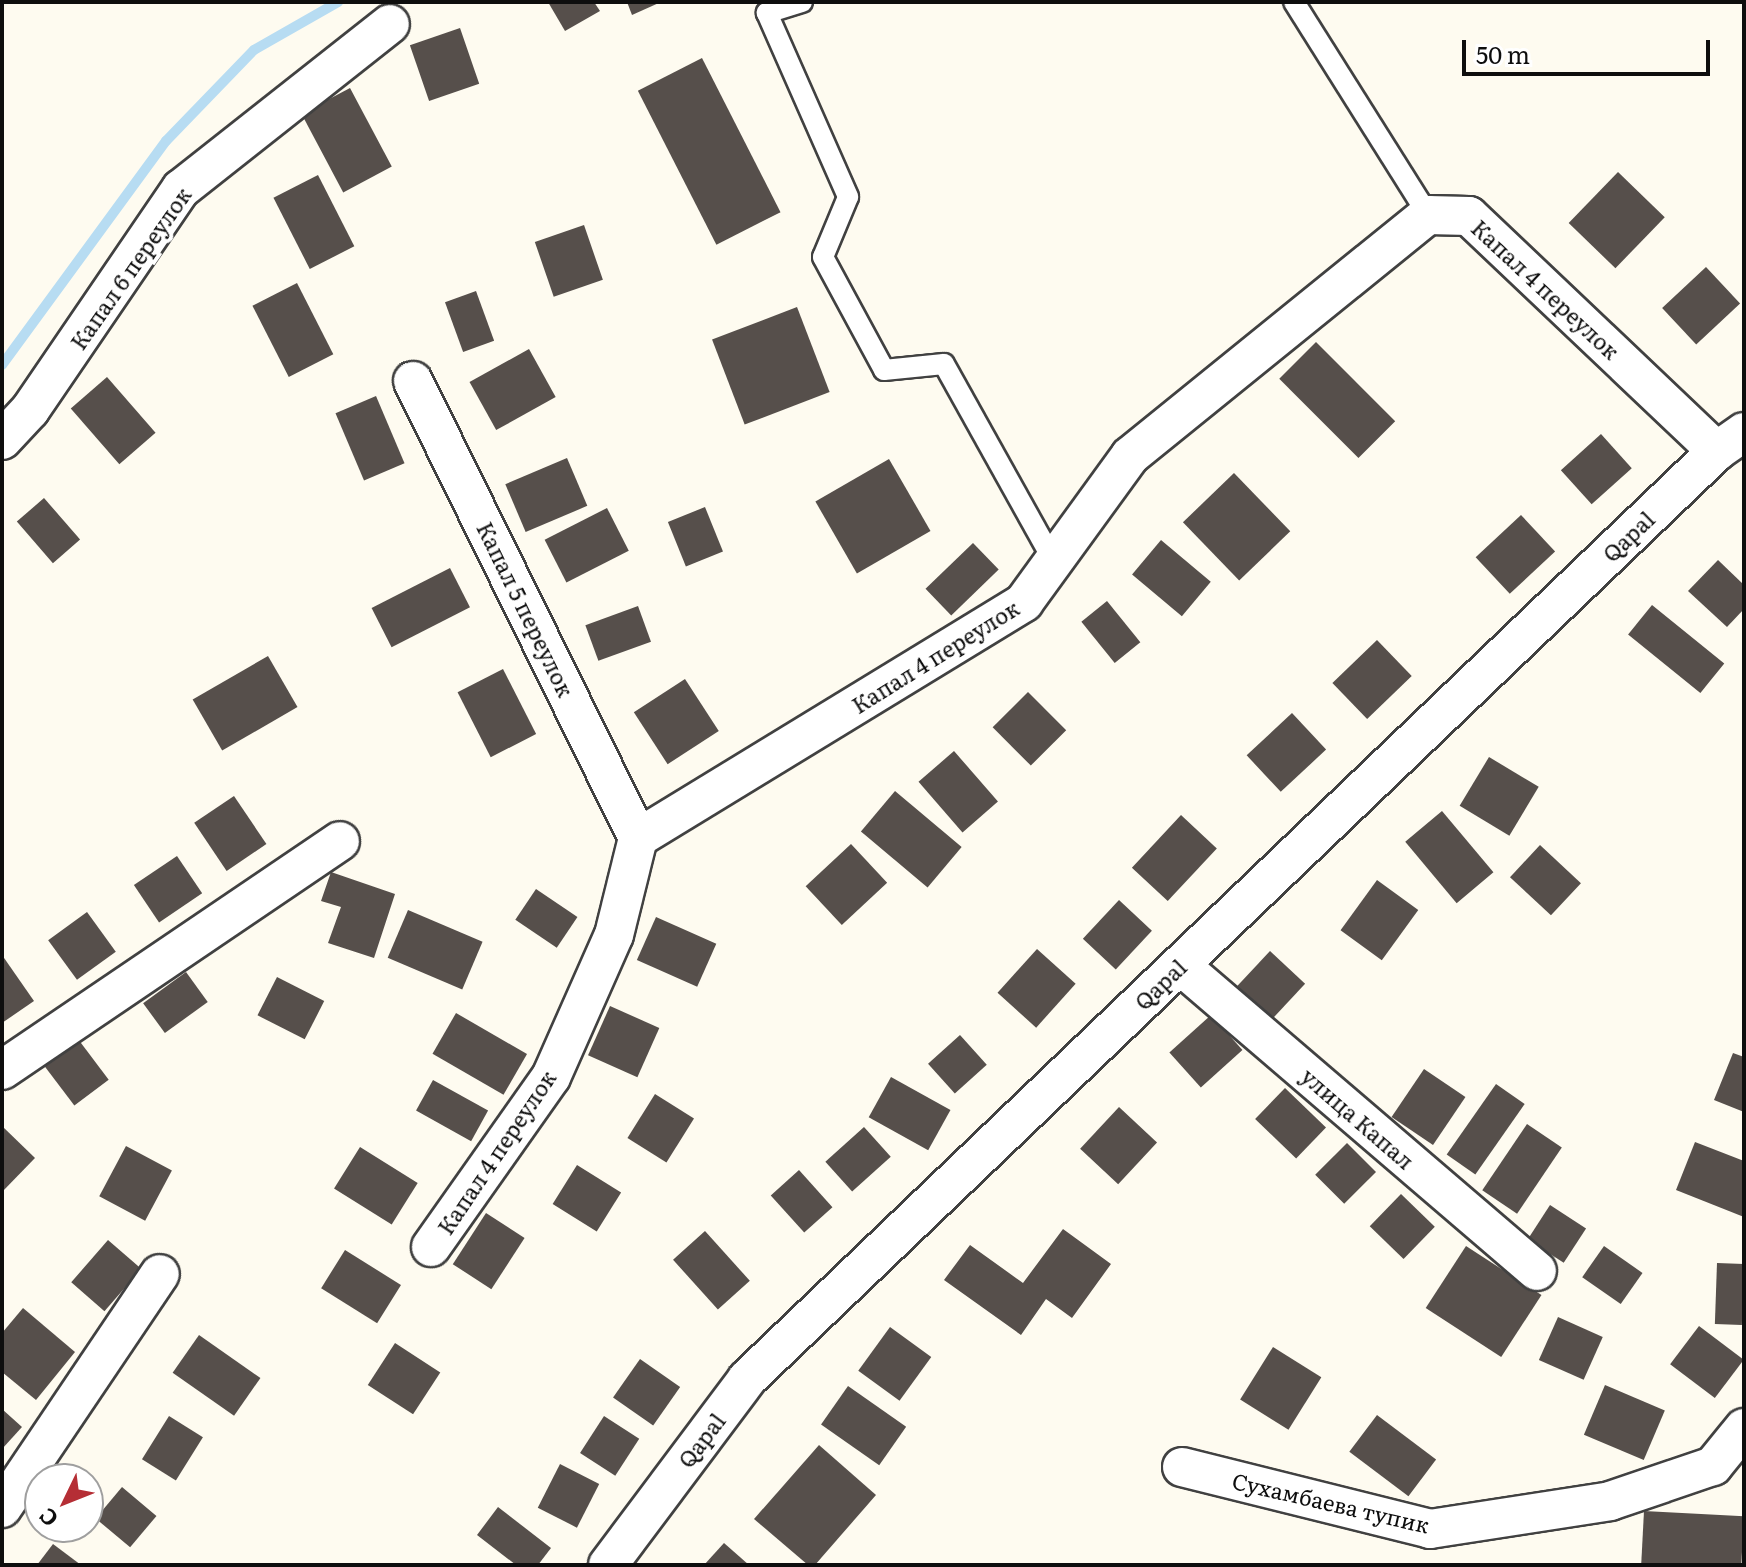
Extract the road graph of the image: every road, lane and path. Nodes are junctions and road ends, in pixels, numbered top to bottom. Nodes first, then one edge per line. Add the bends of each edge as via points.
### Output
1 (802, 2) edge
2 (1294, 2) edge
3 (390, 24) dead end
4 (1428, 215) junction
5 (413, 381) dead end
6 (2, 440) edge
7 (1730, 441) edge
8 (1054, 562) junction
9 (638, 838) junction
10 (340, 841) dead end
11 (1180, 965) junction
12 (2, 1070) edge
13 (431, 1247) dead end
14 (1537, 1271) dead end
15 (160, 1274) dead end
16 (1744, 1428) edge
17 (1182, 1467) dead end
18 (2, 1508) edge
19 (608, 1565) edge

1 - 8 lane via 767,13 848,197 823,257 884,370 944,364
2 - 4 lane
3 - 6 street, Капал 6 переулок via 181,189 30,410
4 - 7 street, Капал 4 переулок via 1469,216
4 - 8 street, Капал 4 переулок via 1130,456
5 - 9 street, Капал 5 переулок
7 - 11 street, Qapal
8 - 9 street, Капал 4 переулок via 1024,602
9 - 13 street, Капал 4 переулок via 614,935 551,1077
10 - 12 street
11 - 14 street, улица Капал
11 - 19 street, Qapal via 747,1379
15 - 18 street
16 - 17 street, Сухамбаева тупик via 1713,1466 1610,1501 1430,1529

